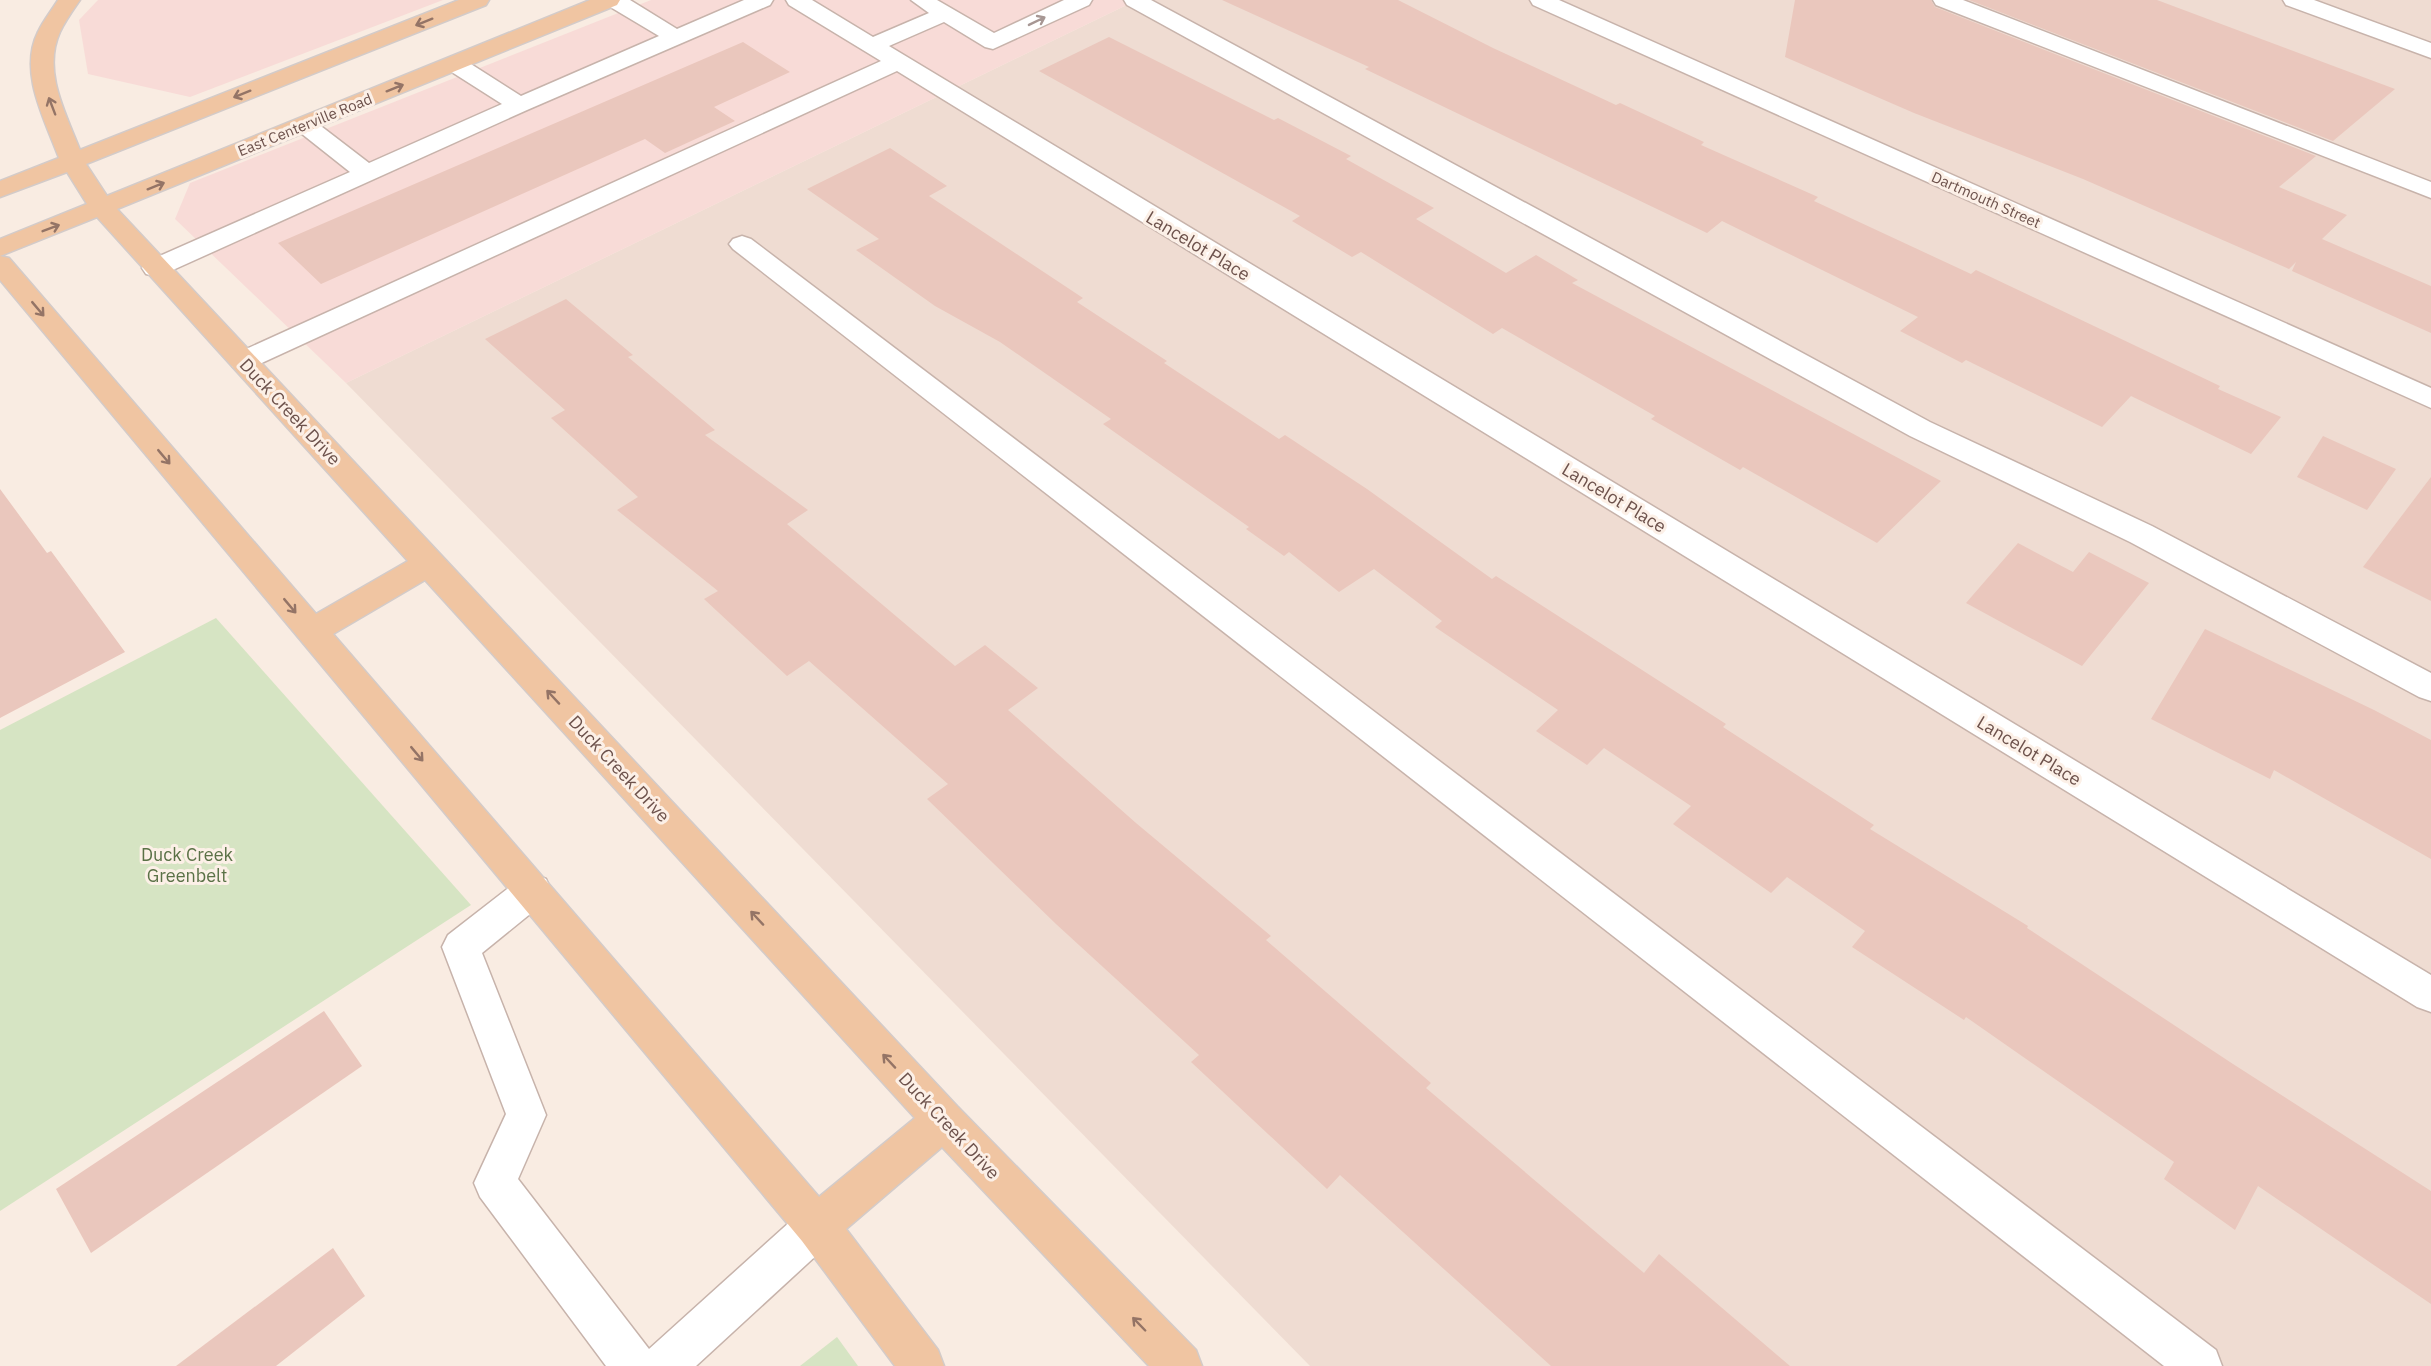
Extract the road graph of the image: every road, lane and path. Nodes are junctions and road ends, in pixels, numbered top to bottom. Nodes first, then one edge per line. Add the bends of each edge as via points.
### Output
1 (69, 0) edge
2 (478, 0) edge
3 (609, 0) edge
4 (615, 0) edge
5 (762, 0) edge
6 (797, 0) edge
7 (922, 0) edge
8 (1080, 0) edge
9 (1135, 0) edge
10 (1541, 0) edge
11 (1944, 0) edge
12 (2294, 0) edge
13 (945, 14) junction
14 (675, 36) junction
15 (871, 46) junction
16 (2431, 51) edge
17 (897, 62) junction
18 (455, 63) junction
19 (519, 105) junction
20 (305, 125) junction
21 (72, 161) junction
22 (367, 173) junction
23 (0, 190) edge
24 (2431, 191) edge
25 (102, 208) junction
26 (741, 244) dead end
27 (0, 248) edge
28 (0, 264) edge
29 (155, 268) junction
30 (243, 361) junction
31 (2431, 399) edge
32 (430, 563) junction
33 (312, 632) junction
34 (2431, 688) edge
35 (533, 890) junction
36 (2431, 995) edge
37 (943, 1120) junction
38 (818, 1226) junction
39 (634, 1366) edge
40 (663, 1366) edge
41 (922, 1366) edge
42 (1180, 1366) edge
43 (2200, 1366) edge

21 -> 1 main road, Duck Creek Drive via 43,81 42,58 48,33
2 -> 21 main road
3 - 18 main road, East Centerville Road
4 - 14 street
5 - 14 street
6 - 15 street, Lancelot Place
7 - 13 street
13 -> 8 street via 993,42
9 - 34 street via 1920,429 2141,534
10 - 31 street, Dartmouth Street
11 - 24 street
12 - 16 street
13 - 15 street
14 - 19 street
15 - 17 street, Lancelot Place
17 - 30 street
17 - 36 street, Lancelot Place
18 - 19 street
20 -> 18 main road, East Centerville Road
19 - 22 street
20 - 22 street
25 -> 20 main road, East Centerville Road
21 - 23 main road
21 - 25 main road, Duck Creek Drive
22 - 29 street
27 -> 25 main road, East Centerville Road
25 - 29 main road, Duck Creek Drive
26 - 43 street
28 -> 33 main road
29 - 30 main road, Duck Creek Drive
30 - 32 main road, Duck Creek Drive
32 - 33 main road
37 -> 32 main road, Duck Creek Drive
33 -> 35 main road
35 - 38 main road
35 - 39 street via 461,947 526,1115 495,1183
37 - 38 main road
42 -> 37 main road, Duck Creek Drive
38 - 40 street
38 - 41 main road

